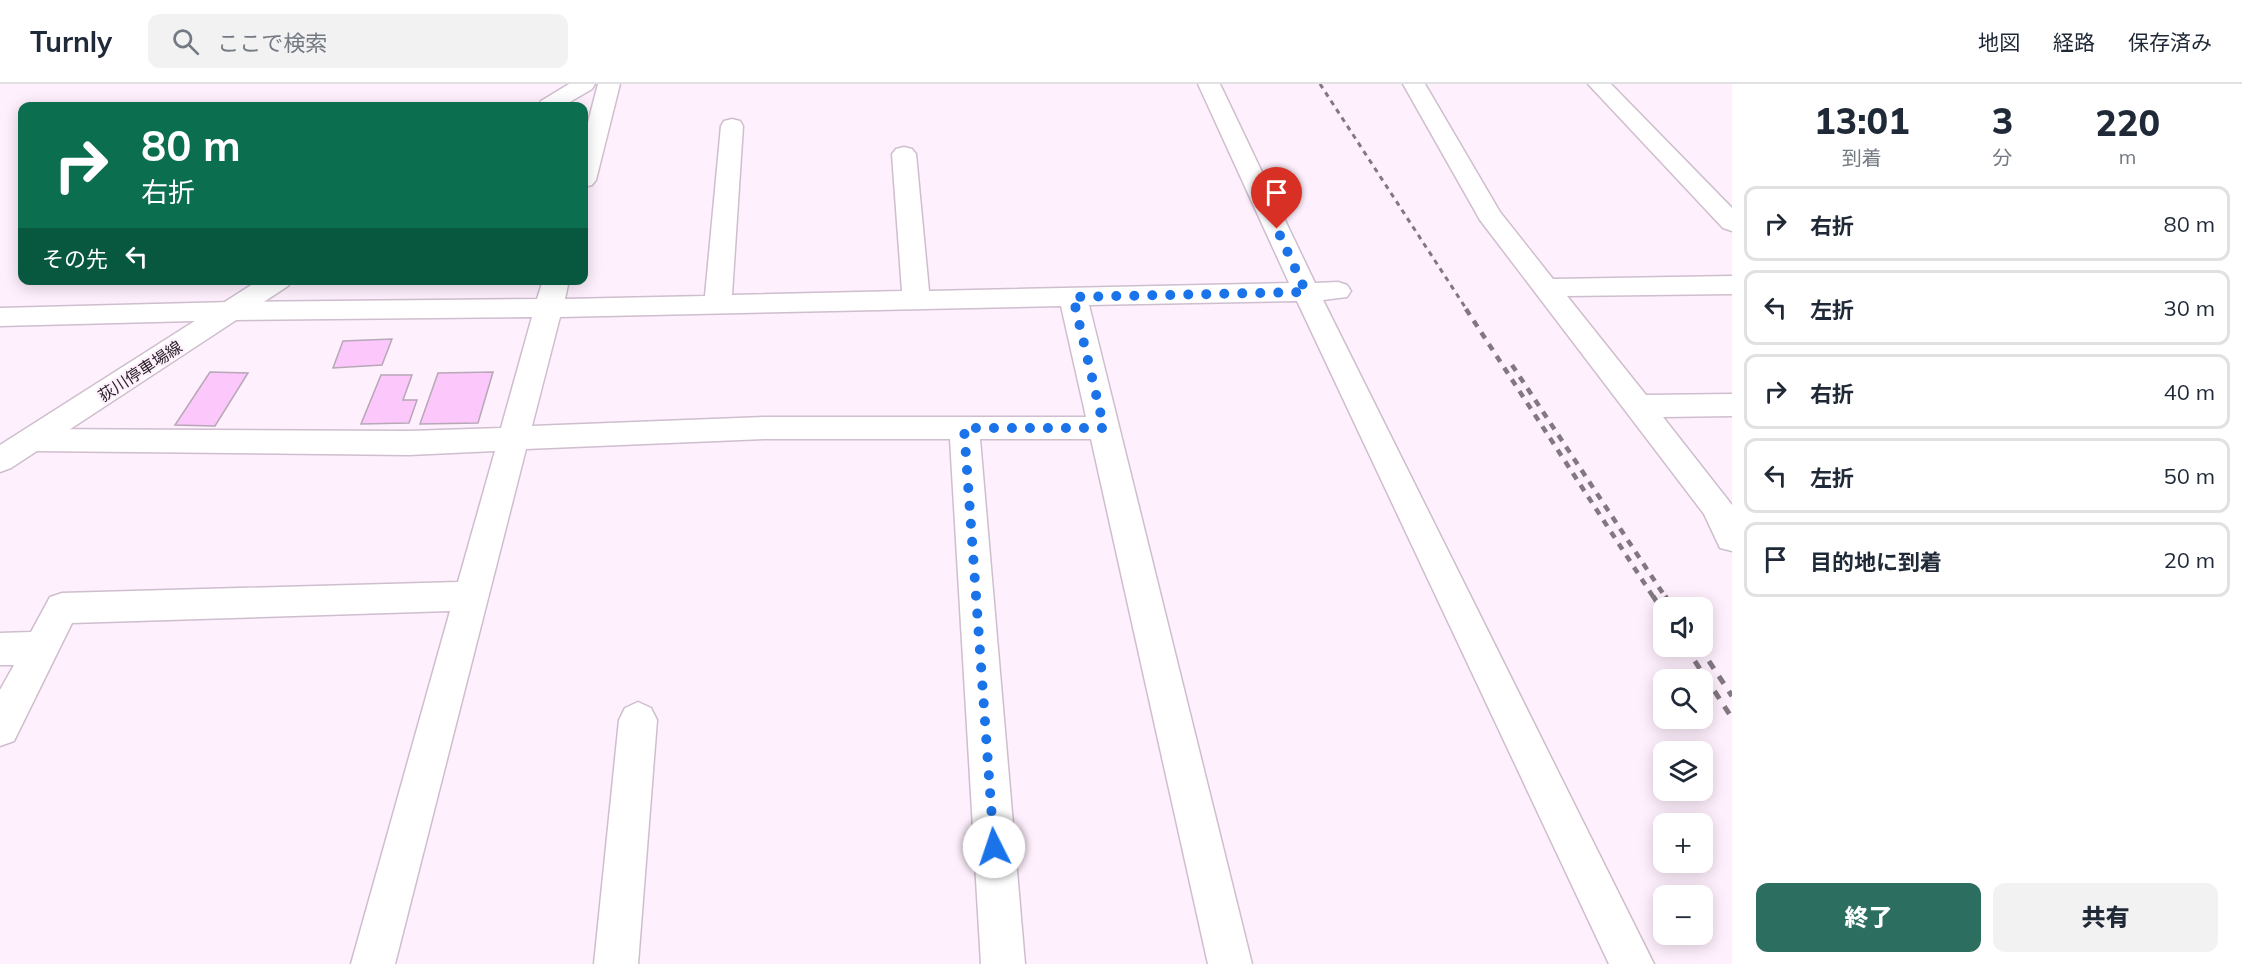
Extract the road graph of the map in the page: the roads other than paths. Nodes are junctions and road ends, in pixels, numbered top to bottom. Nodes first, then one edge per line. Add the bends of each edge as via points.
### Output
1 (584, 84) edge
2 (609, 84) edge
3 (1209, 84) edge
4 (1414, 84) edge
5 (1599, 84) edge
6 (555, 102) edge
7 (732, 126) dead end
8 (904, 154) dead end
9 (588, 165) edge
10 (1732, 224) edge
11 (271, 285) edge
12 (1732, 285) edge
13 (1546, 288) junction
14 (1338, 291) dead end
15 (1306, 292) junction
16 (553, 294) edge
17 (1073, 297) junction
18 (916, 300) junction
19 (718, 304) junction
20 (232, 311) junction
21 (0, 317) edge
22 (1732, 405) edge
23 (1638, 406) junction
24 (964, 428) junction
25 (1104, 428) junction
26 (514, 437) junction
27 (33, 440) junction
28 (0, 460) edge
29 (1732, 538) edge
30 (472, 596) junction
31 (42, 648) junction
32 (0, 649) edge
33 (638, 720) dead end
34 (0, 728) edge
35 (373, 964) edge
36 (616, 964) edge
37 (1003, 964) edge
38 (1230, 964) edge
39 (1632, 964) edge

1 - 6 street
2 - 9 street
3 - 15 street
4 - 13 street via 1489,215
5 - 10 street
7 - 19 street
8 - 18 street
11 - 20 street, 荻川停車場線
12 - 13 street
13 - 23 street
14 - 15 street
15 - 17 street
15 - 39 street
16 - 19 street
16 - 20 street
16 - 26 street
17 - 18 street
17 - 25 street
18 - 19 street
20 - 21 street
20 - 27 street, 荻川停車場線
22 - 23 street
23 - 29 street via 1716,507
24 - 25 street
24 - 26 street via 764,428
24 - 37 street
25 - 38 street
26 - 27 street via 409,443
26 - 30 street
27 - 28 street, 荻川停車場線
30 - 31 street via 62,608
30 - 35 street
31 - 32 street
31 - 34 street
33 - 36 street

